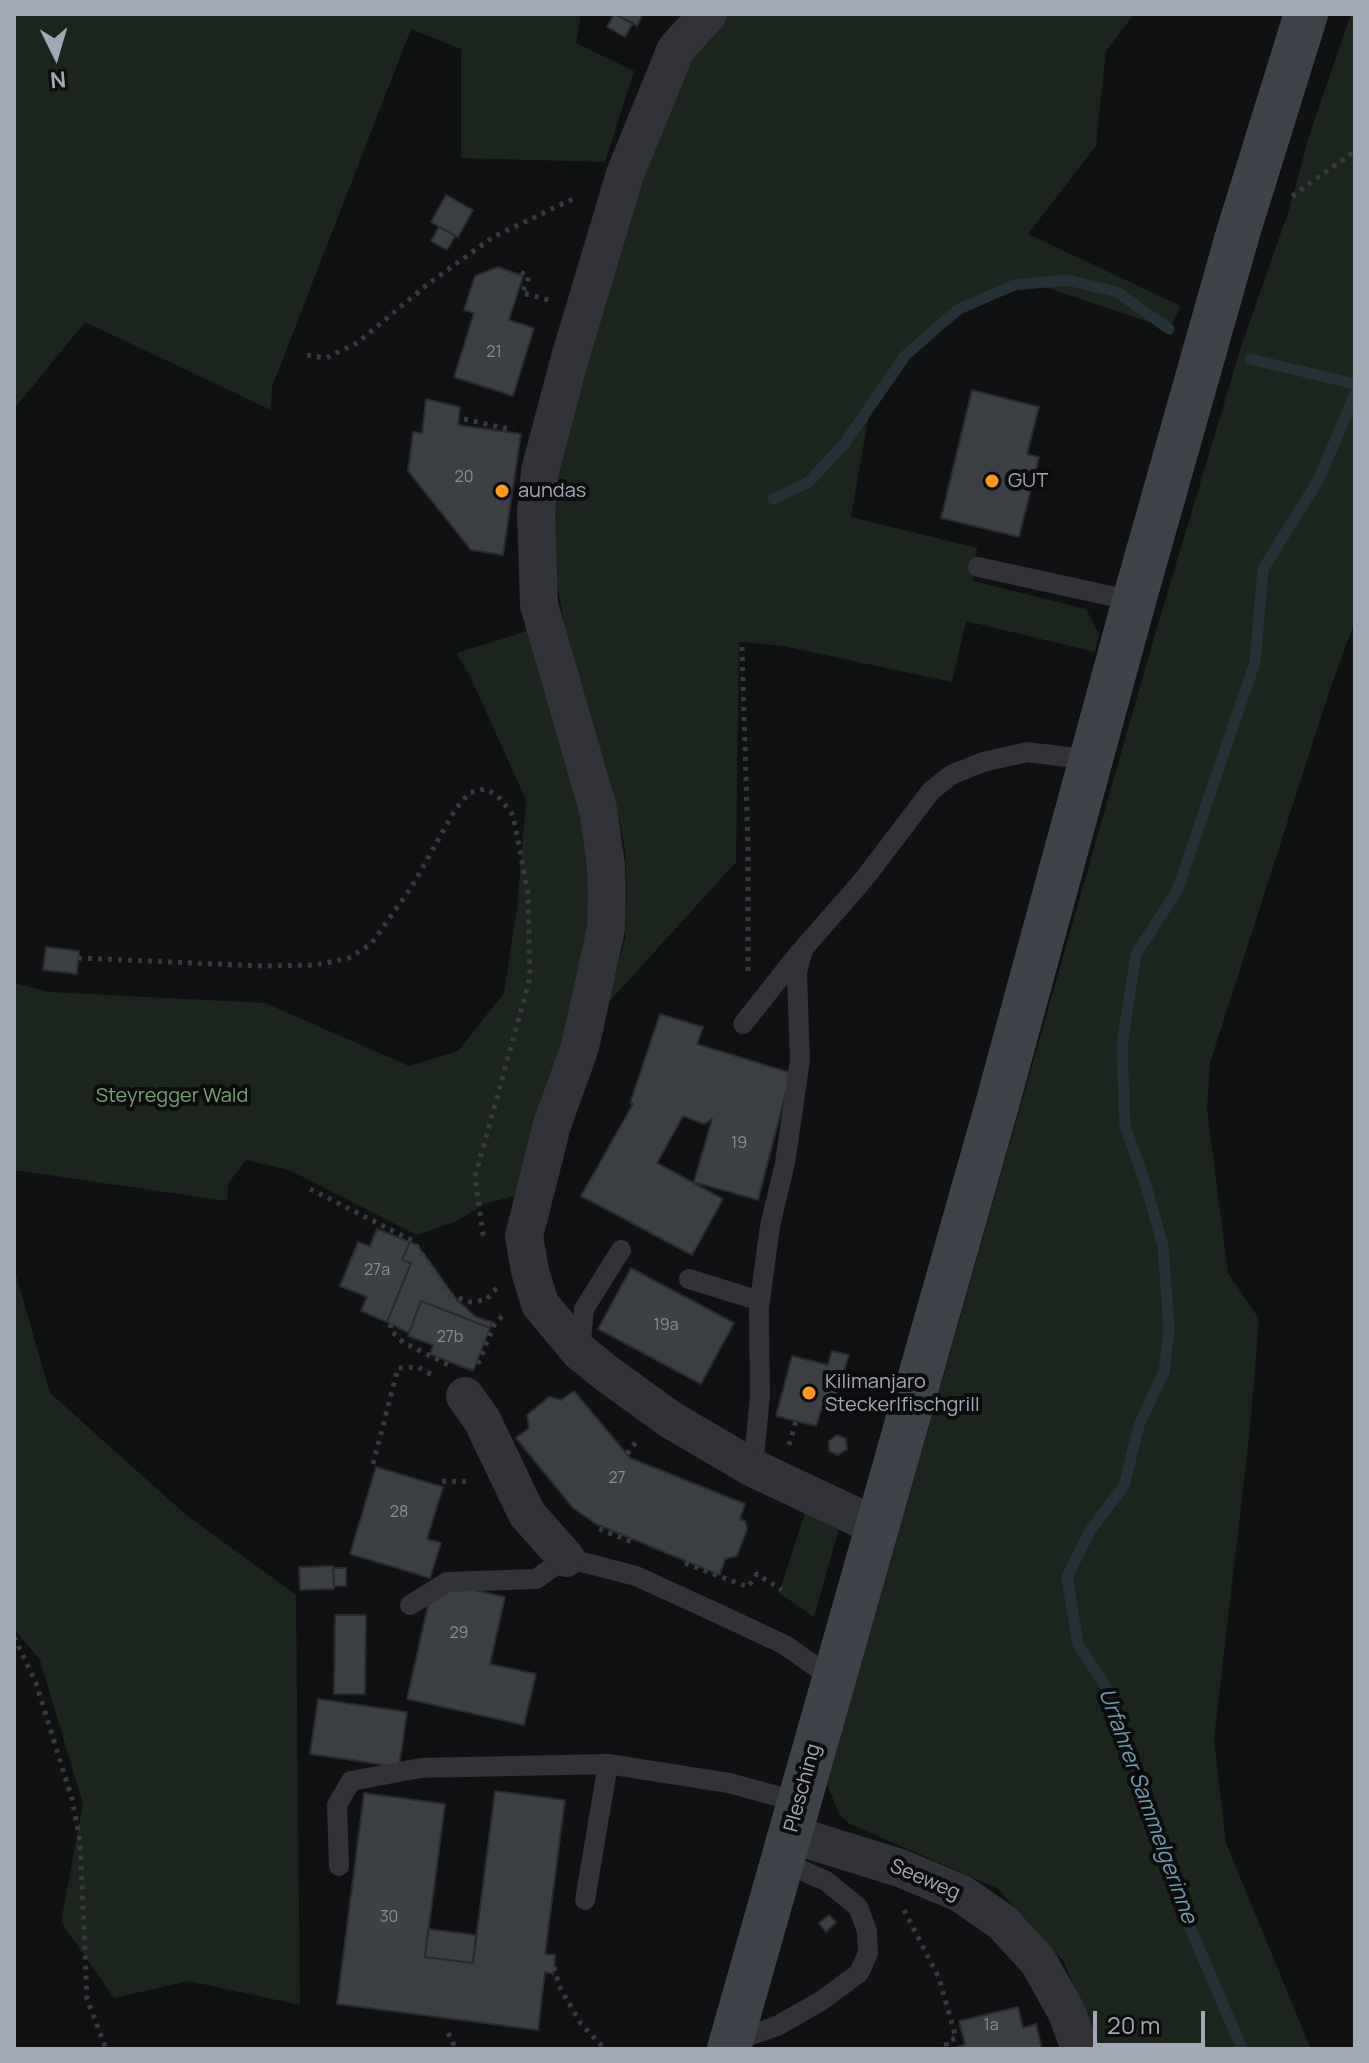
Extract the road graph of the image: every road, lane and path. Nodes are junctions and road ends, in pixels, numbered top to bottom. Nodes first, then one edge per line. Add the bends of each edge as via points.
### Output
1 (708, 14) edge
2 (1306, 14) edge
3 (625, 174) junction
4 (521, 272) dead end
5 (555, 302) dead end
6 (307, 355) dead end
7 (464, 419) dead end
8 (525, 433) dead end
9 (978, 567) dead end
10 (1134, 601) junction
11 (742, 647) dead end
12 (1091, 760) junction
13 (803, 949) junction
14 (78, 958) dead end
15 (761, 1003) junction
16 (743, 1024) dead end
17 (310, 1189) dead end
18 (485, 1246) dead end
19 (621, 1250) dead end
20 (689, 1279) dead end
21 (760, 1301) junction
22 (540, 1304) junction
23 (391, 1324) dead end
24 (422, 1341) dead end
25 (580, 1352) junction
26 (465, 1396) joint
27 (373, 1464) dead end
28 (753, 1468) junction
29 (442, 1481) dead end
30 (476, 1485) dead end
31 (876, 1526) junction
32 (566, 1558) junction
33 (734, 1581) dead end
34 (782, 1590) dead end
35 (410, 1605) dead end
36 (14, 1637) edge
37 (833, 1679) junction
38 (608, 1764) junction
39 (791, 1833) junction
40 (339, 1866) dead end
41 (900, 1868) junction
42 (585, 1900) dead end
43 (554, 1967) dead end
44 (448, 2033) dead end
45 (730, 2045) edge
46 (106, 2049) edge
47 (456, 2049) edge
48 (605, 2049) edge
49 (947, 2049) edge
50 (1080, 2049) edge

1 - 3 street via 676,49
2 - 10 main road, Plesching
3 - 6 path via 493,237 357,343 326,358
3 - 22 street via 569,361 537,501 539,605 598,809 607,896 606,929 580,1047 552,1125 524,1236
4 - 5 path via 529,277 522,293
7 - 8 path
9 - 10 lane
10 - 12 main road, Plesching
11 - 15 path via 747,970
12 - 13 lane via 1027,752 951,775 931,791
12 - 31 main road, Plesching
13 - 15 lane
13 - 21 lane via 797,972 800,1060
14 - 18 path via 262,966 349,958 371,944 469,793 485,789 497,795 513,815 528,893 530,978 475,1177
15 - 16 lane
17 - 22 path via 413,1241 450,1295 470,1302 486,1300 503,1281
19 - 25 lane via 584,1309
20 - 21 lane
21 - 28 lane
22 - 25 street
23 - 24 path via 390,1330 418,1351
25 - 28 street via 671,1420
26 - 27 path via 418,1367 398,1368
26 - 32 street via 527,1514
28 - 31 street
29 - 30 path via 469,1480
31 - 37 main road, Plesching
32 - 35 lane via 536,1579 447,1582
32 - 37 lane via 650,1582 785,1645
33 - 34 path via 748,1587 757,1574
36 - 46 path via 36,1683 72,1799 80,1840 87,1999
37 - 39 main road, Plesching
38 - 39 lane via 729,1783
38 - 40 lane via 420,1768 351,1781 337,1805
38 - 42 lane
39 - 41 street, Seeweg
39 - 45 main road, Plesching
39 - 45 lane via 826,1881 858,1907 868,1953 859,1973 821,2001
41 - 49 path via 897,1896 939,1978 956,2038 946,2042
41 - 50 street, Seeweg via 960,1893 1002,1922 1038,1961
43 - 48 path via 581,2024
44 - 47 path

